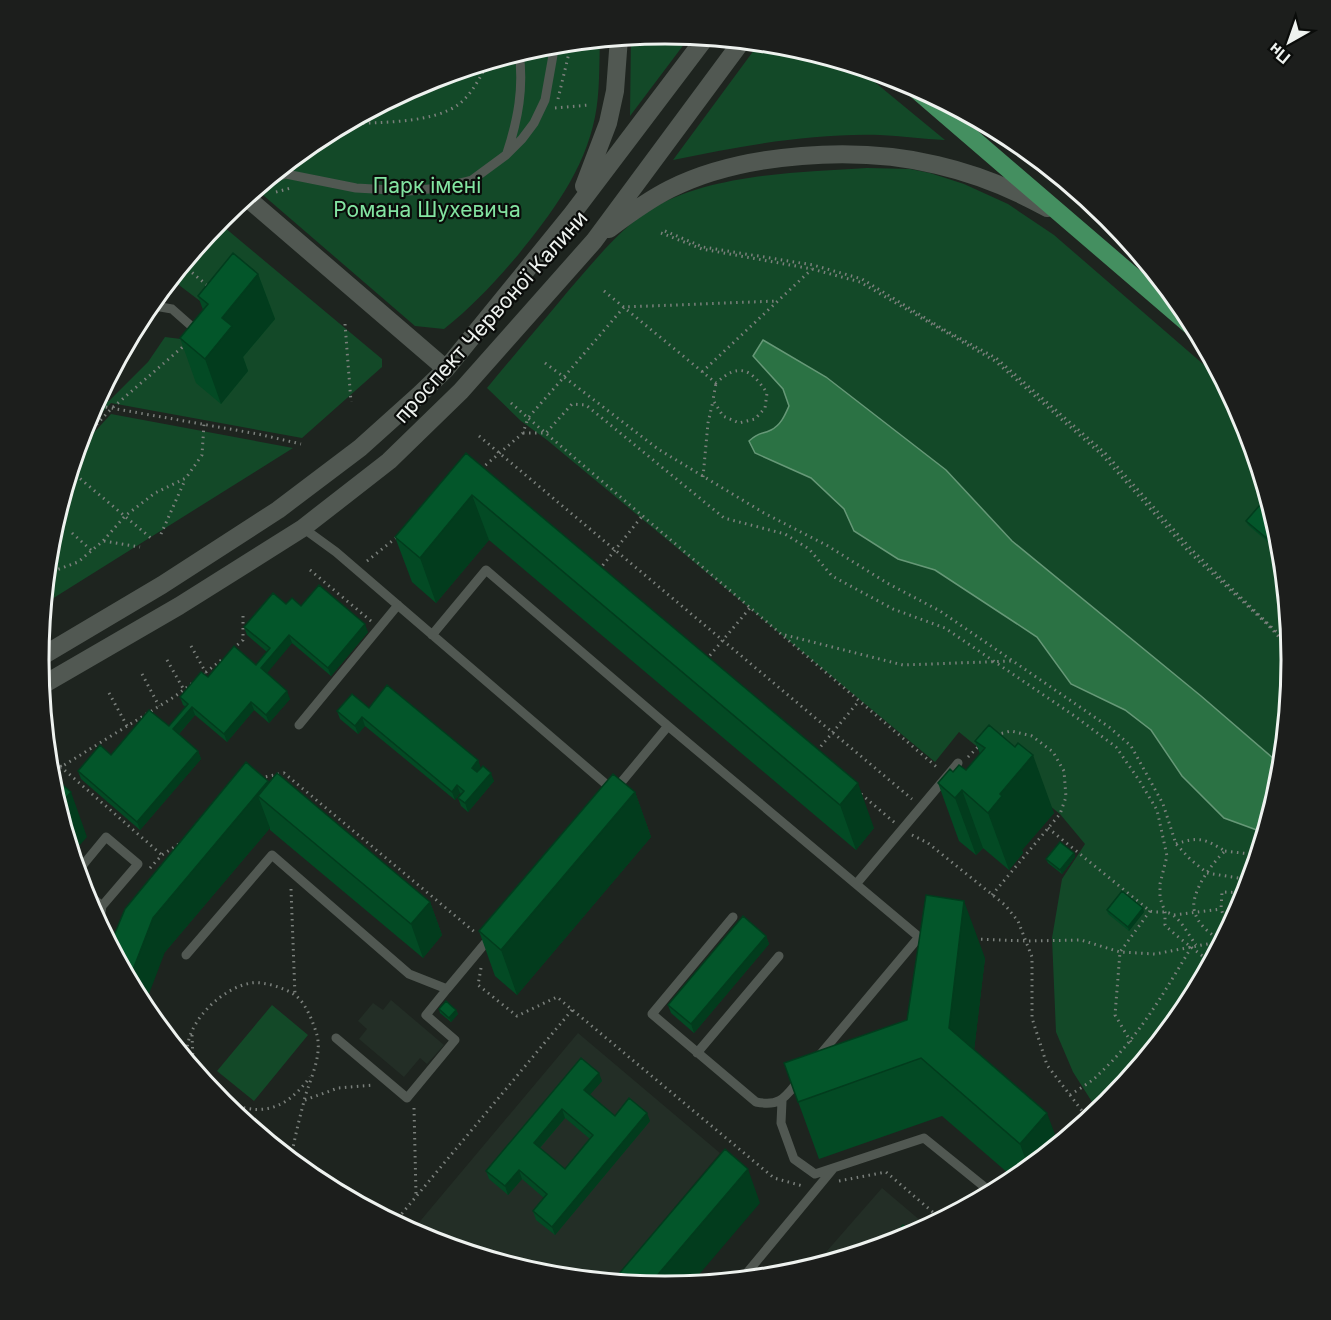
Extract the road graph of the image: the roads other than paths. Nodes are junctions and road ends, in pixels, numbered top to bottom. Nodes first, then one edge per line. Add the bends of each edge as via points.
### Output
1 (700, 45) edge
2 (618, 46) edge
3 (737, 48) edge
4 (553, 54) edge
5 (520, 61) edge
6 (935, 106) edge
7 (506, 155) junction
8 (286, 174) edge
9 (255, 200) edge
10 (572, 213) junction
11 (1067, 218) junction
12 (594, 241) junction
13 (160, 307) edge
14 (1173, 311) edge
15 (199, 332) edge
16 (446, 369) junction
17 (303, 528) junction
18 (398, 605) junction
19 (432, 635) junction
20 (49, 652) edge
21 (50, 681) edge
22 (299, 725) dead end
23 (668, 726) junction
24 (958, 762) road end
25 (614, 791) junction
26 (606, 800) edge
27 (84, 864) edge
28 (857, 883) junction
29 (102, 906) edge
30 (733, 917) dead end
31 (501, 924) edge
32 (186, 955) dead end
33 (779, 956) dead end
34 (447, 989) junction
35 (336, 1038) dead end
36 (697, 1053) junction
37 (812, 1065) edge
38 (805, 1074) edge
39 (782, 1101) junction
40 (835, 1167) junction
41 (985, 1187) edge
42 (749, 1271) edge

1 - 10 main road, проспект Червоної Калини
2 - 10 main road via 608,123
3 - 12 main road, проспект Червоної Калини
4 - 7 lane via 545,100 534,123
5 - 7 lane via 520,101
6 - 11 main road
7 - 8 lane via 472,180 409,191 356,188
9 - 16 main road
10 - 16 main road, проспект Червоної Калини
11 - 12 main road via 1013,189 937,165 821,153 706,173 640,206
11 - 14 main road
12 - 17 main road, проспект Червоної Калини via 439,414 389,461
13 - 15 lane via 172,309
16 - 20 main road, проспект Червоної Калини via 360,448 278,510
17 - 18 lane
17 - 21 main road, проспект Червоної Калини via 170,612
18 - 19 lane
18 - 22 lane
19 - 23 lane via 486,570
19 - 25 lane
23 - 25 lane
23 - 28 lane
24 - 28 lane
25 - 26 lane
27 - 29 lane via 106,837 138,864
28 - 37 lane via 919,937
30 - 36 lane via 652,1014
31 - 34 lane
32 - 34 lane via 272,855 409,974
33 - 36 lane
34 - 35 lane via 426,1015 455,1040 407,1098
36 - 39 lane via 756,1101
38 - 39 lane
39 - 40 lane via 781,1123 794,1159 815,1174
40 - 41 lane via 924,1138
40 - 42 lane

